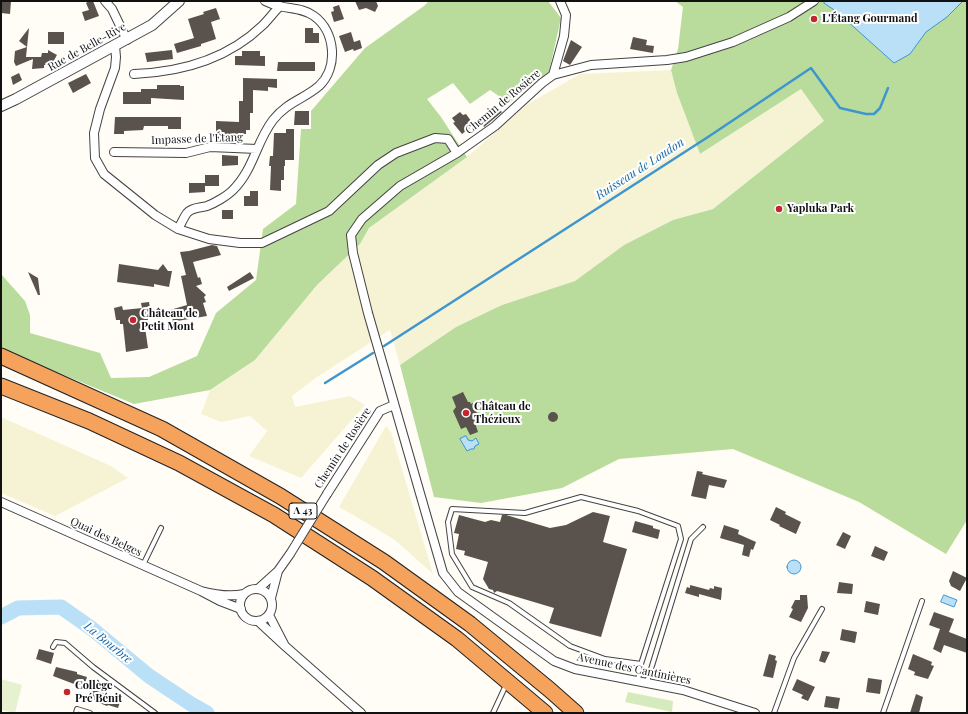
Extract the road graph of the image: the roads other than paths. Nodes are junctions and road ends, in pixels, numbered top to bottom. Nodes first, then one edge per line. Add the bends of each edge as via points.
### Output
1 (105, 1) edge
2 (180, 1) edge
3 (265, 1) edge
4 (560, 1) edge
5 (814, 1) edge
6 (280, 6) junction
7 (127, 40) junction
8 (115, 46) junction
9 (134, 74) dead end
10 (554, 75) junction
11 (1, 106) edge
12 (257, 149) junction
13 (114, 152) dead end
14 (457, 153) junction
15 (178, 228) junction
16 (1, 356) edge
17 (1, 386) edge
18 (394, 404) junction
19 (402, 433) joint
20 (1, 502) edge
21 (703, 527) dead end
22 (161, 528) dead end
23 (143, 566) junction
24 (278, 571) junction
25 (258, 589) junction
26 (201, 591) junction
27 (244, 594) junction
28 (271, 598) junction
29 (922, 601) dead end
30 (241, 609) junction
31 (822, 609) dead end
32 (269, 615) junction
33 (258, 621) junction
34 (285, 646) junction
35 (53, 647) dead end
36 (641, 664) junction
37 (638, 680) junction
38 (507, 681) junction
39 (647, 682) junction
40 (76, 713) edge
41 (90, 713) edge
42 (155, 713) edge
43 (361, 713) edge
44 (492, 713) edge
45 (545, 713) edge
46 (576, 713) edge
47 (755, 713) edge
48 (774, 713) edge
49 (883, 713) edge

1 - 7 street via 112,9
2 - 7 street, Rue de Belle-Rive via 152,25
3 - 6 street
4 - 10 street via 566,15 564,36
5 - 10 street, Chemin de Rosière via 790,17 708,51 666,60 592,65
6 - 9 street via 249,37 212,58 170,71
6 - 12 street via 300,8 314,16 323,26 330,37 331,64 321,84 286,106 275,118 265,131
7 - 8 street, Rue de Belle-Rive
8 - 11 street, Rue de Belle-Rive
8 - 15 street via 115,68 94,133 95,158 104,174 120,188 155,215
10 - 14 street, Chemin de Rosière via 495,126
12 - 13 street, Impasse de l'Étang via 210,148 186,153
12 - 15 street via 251,165 232,191 208,206 193,209
14 - 15 street via 448,139 435,138 396,153 378,165 329,211 262,243 209,239
14 - 18 street, Chemin de Rosière via 400,186 362,219 350,235
16 - 46 highway, A 43 via 162,429 280,496 384,562 470,624
17 - 38 highway, A 43 via 89,421 179,463 274,515 372,578 457,639
18 - 19 street, Chemin de Rosière
18 - 24 street, Chemin de Rosière, bridge via 380,411
19 - 37 street, Avenue des Cantinières via 443,573 458,592 554,661 575,669
20 - 23 street, Quai des Belges
21 - 39 lane via 691,539
22 - 23 lane
23 - 26 street, Quai des Belges
24 - 25 street, Chemin de Rosière
24 - 28 street, Chemin de Rosière
25 - 27 street
25 - 28 street
26 - 27 street, Quai des Belges via 220,596
26 - 30 street, Quai des Belges
27 - 30 street
28 - 32 street
29 - 49 lane
30 - 33 street via 245,617
31 - 48 lane via 794,658
32 - 33 street
32 - 34 street
33 - 34 street
34 - 43 street
35 - 42 lane via 56,642 65,643
36 - 36 lane via 605,658 570,646 508,603 472,587 452,554 448,522 452,509 525,513 581,497 638,511 678,526 680,540
36 - 37 lane
37 - 39 street, Avenue des Cantinières
38 - 44 lane
38 - 45 highway, A 43
39 - 47 street, Avenue des Cantinières via 683,690
40 - 41 lane via 78,709

